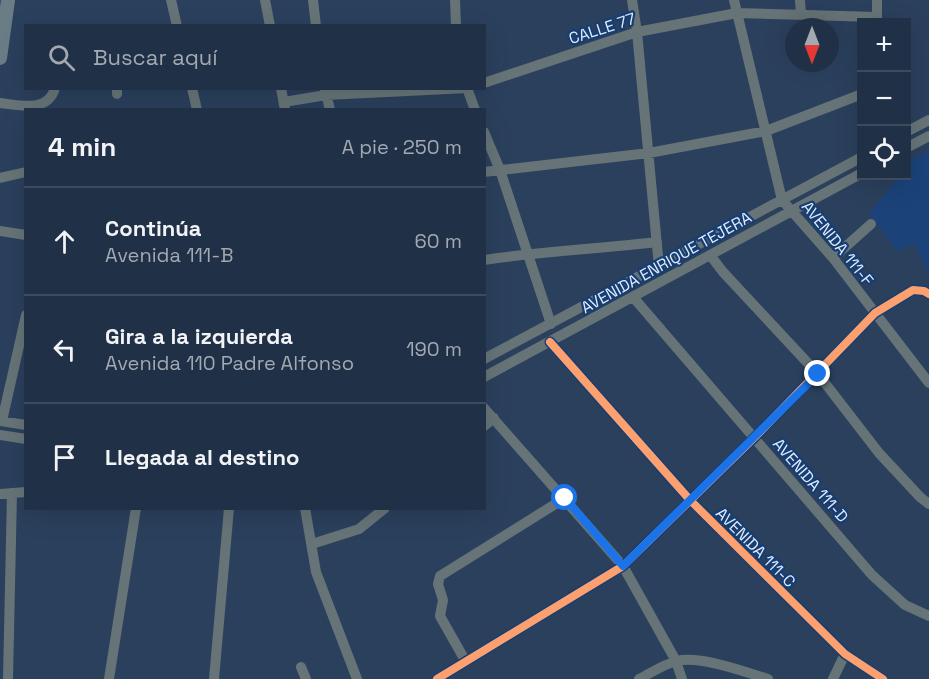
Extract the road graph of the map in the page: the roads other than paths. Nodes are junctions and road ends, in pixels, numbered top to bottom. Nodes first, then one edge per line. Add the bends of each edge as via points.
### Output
1 (8, 0) edge
2 (171, 0) edge
3 (265, 0) edge
4 (313, 0) edge
5 (455, 0) edge
6 (632, 0) edge
7 (734, 0) edge
8 (800, 0) edge
9 (877, 0) edge
10 (737, 13) junction
11 (801, 15) junction
12 (877, 18) edge
13 (857, 19) edge
14 (177, 24) edge
15 (270, 24) edge
16 (316, 24) edge
17 (456, 24) edge
18 (637, 32) junction
19 (0, 58) edge
20 (486, 82) edge
21 (54, 90) edge
22 (192, 90) edge
23 (281, 90) edge
24 (420, 90) edge
25 (467, 90) edge
26 (326, 92) edge
27 (857, 96) edge
28 (0, 103) edge
29 (285, 106) edge
30 (197, 108) edge
31 (330, 108) edge
32 (474, 108) edge
33 (929, 120) edge
34 (911, 129) edge
35 (766, 131) junction
36 (929, 136) edge
37 (486, 137) edge
38 (911, 145) edge
39 (649, 153) junction
40 (857, 159) edge
41 (500, 170) junction
42 (24, 172) edge
43 (486, 172) edge
44 (857, 175) edge
45 (0, 178) edge
46 (782, 200) junction
47 (792, 210) junction
48 (871, 224) dead end
49 (0, 231) edge
50 (24, 235) edge
51 (657, 242) junction
52 (529, 253) junction
53 (710, 255) junction
54 (833, 258) junction
55 (486, 260) edge
56 (659, 267) junction
57 (926, 293) edge
58 (633, 297) junction
59 (875, 313) junction
60 (24, 323) edge
61 (551, 324) junction
62 (550, 342) junction
63 (486, 359) edge
64 (818, 374) junction
65 (486, 376) edge
66 (929, 383) edge
67 (486, 410) edge
68 (494, 418) junction
69 (1, 421) edge
70 (486, 424) edge
71 (24, 425) edge
72 (0, 435) edge
73 (754, 438) junction
74 (24, 439) edge
75 (24, 492) edge
76 (12, 493) junction
77 (0, 494) edge
78 (565, 498) junction
79 (690, 500) junction
80 (929, 504) edge
81 (136, 510) edge
82 (229, 510) edge
83 (305, 510) edge
84 (383, 510) edge
85 (312, 544) junction
86 (623, 566) junction
87 (929, 616) edge
88 (4, 645) edge
89 (845, 654) junction
90 (676, 661) junction
91 (466, 662) junction
92 (301, 668) dead end
93 (8, 679) edge
94 (109, 679) edge
95 (214, 679) edge
96 (306, 679) edge
97 (357, 679) edge
98 (437, 679) edge
99 (640, 679) edge
100 (682, 679) edge
101 (768, 679) edge
102 (833, 679) edge
103 (882, 679) edge

1 - 19 main road
2 - 14 street
3 - 15 street
4 - 16 street
5 - 17 street
6 - 18 street
7 - 10 street, AVENIDA 111-F
8 - 11 street
9 - 12 street
10 - 11 street, CALLE 77
10 - 18 street, CALLE 77
10 - 35 street, AVENIDA 111-F
11 - 13 street, CALLE 77
18 - 20 street, CALLE 77
18 - 39 street
21 - 28 street via 50,100 42,104
22 - 30 street
23 - 29 street
24 - 26 street
25 - 32 street
26 - 29 street
26 - 31 street
27 - 35 street
33 - 34 street
35 - 39 street
35 - 46 street, AVENIDA 111-F
36 - 38 street
37 - 41 street
39 - 41 street
39 - 51 street
40 - 46 street, AVENIDA ENRIQUE TEJERA
41 - 43 street
41 - 52 street
42 - 45 street
44 - 47 street, AVENIDA ENRIQUE TEJERA
46 - 47 street, AVENIDA 111-F
46 - 56 street, AVENIDA ENRIQUE TEJERA
47 - 53 street, AVENIDA ENRIQUE TEJERA
47 - 54 street, AVENIDA 111-F
48 - 54 street
49 - 50 street
51 - 52 street
51 - 56 street
52 - 55 street
52 - 61 street
53 - 58 street, AVENIDA ENRIQUE TEJERA
53 - 64 street
54 - 59 street, AVENIDA 111-F
56 - 61 street, AVENIDA ENRIQUE TEJERA
57 - 59 street via 913,290
58 - 62 street, AVENIDA ENRIQUE TEJERA
58 - 73 street, AVENIDA 111-D
59 - 64 street
59 - 66 street, AVENIDA 111-F
60 - 69 street
61 - 63 street, AVENIDA ENRIQUE TEJERA
62 - 65 street, AVENIDA ENRIQUE TEJERA
62 - 79 street, AVENIDA 111-C
64 - 73 street
64 - 80 street via 879,453
67 - 68 street
68 - 70 street
68 - 78 street
69 - 71 street
72 - 74 street
73 - 79 street
73 - 87 street, AVENIDA 111-D via 872,575 905,605
75 - 76 street
76 - 77 street
76 - 88 street
78 - 86 street
78 - 91 street via 440,576 440,616
79 - 86 street
79 - 89 street, AVENIDA 111-C
81 - 94 street
82 - 95 street
83 - 85 street
84 - 85 street via 359,529
85 - 97 street via 316,572
86 - 90 street
86 - 91 street
88 - 93 street
89 - 102 street
89 - 103 street, AVENIDA 111-C
90 - 99 street
90 - 100 street
90 - 101 street via 733,668
91 - 98 street
92 - 96 street

